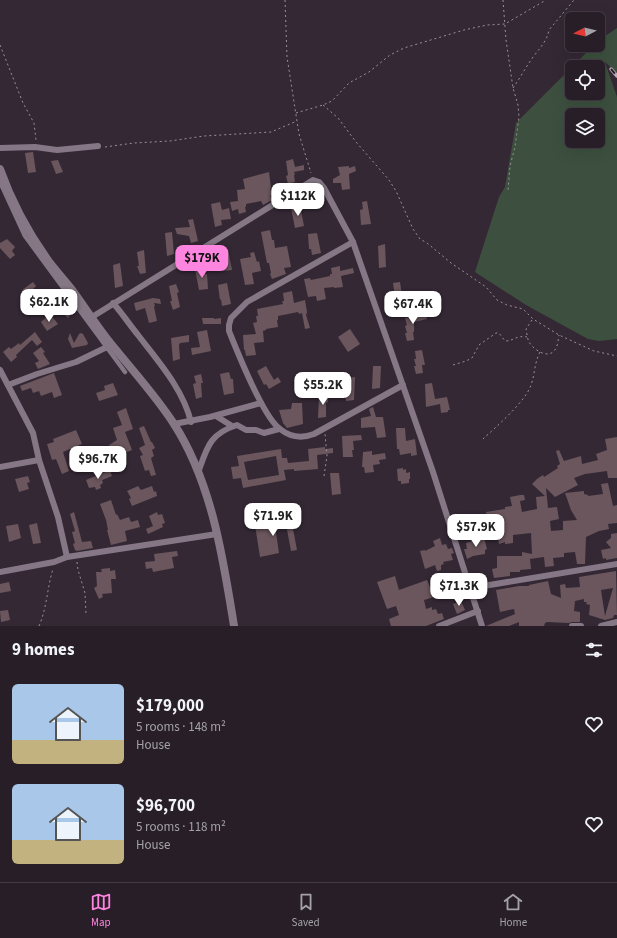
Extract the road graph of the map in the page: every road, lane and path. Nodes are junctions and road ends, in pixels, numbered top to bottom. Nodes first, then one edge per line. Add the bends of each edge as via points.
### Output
1 (285, 0) edge
2 (503, 0) edge
3 (546, 0) edge
4 (574, 0) edge
5 (505, 24) junction
6 (0, 45) edge
7 (513, 88) junction
8 (323, 105) junction
9 (296, 113) junction
10 (297, 121) junction
11 (98, 146) joint
12 (36, 147) junction
13 (0, 148) edge
14 (0, 169) edge
15 (312, 180) junction
16 (0, 182) edge
17 (508, 191) dead end
18 (353, 242) junction
19 (114, 303) junction
20 (92, 317) junction
21 (533, 319) junction
22 (559, 335) junction
23 (527, 336) junction
24 (109, 346) junction
25 (540, 352) junction
26 (617, 356) edge
27 (453, 365) dead end
28 (0, 370) edge
29 (125, 372) dead end
30 (8, 385) junction
31 (403, 386) junction
32 (261, 403) junction
33 (216, 416) junction
34 (191, 422) junction
35 (174, 424) junction
36 (232, 426) junction
37 (324, 428) junction
38 (279, 429) junction
39 (483, 439) dead end
40 (39, 460) junction
41 (0, 467) edge
42 (198, 473) junction
43 (324, 476) dead end
44 (217, 534) junction
45 (77, 556) junction
46 (67, 557) junction
47 (54, 562) junction
48 (617, 564) edge
49 (0, 572) edge
50 (471, 588) junction
51 (478, 611) junction
52 (86, 614) dead end
53 (617, 622) edge
54 (39, 626) edge
55 (234, 626) edge
56 (439, 626) edge
57 (482, 626) edge
58 (572, 626) edge
59 (581, 626) edge
60 (601, 626) edge

1 - 9 path via 287,57
2 - 5 path
3 - 5 path
4 - 7 path via 549,30 541,48
5 - 7 path
5 - 8 path via 464,30 395,52 369,72 349,83
6 - 12 path via 23,103 34,123
7 - 17 path via 519,117
8 - 9 path
8 - 21 path via 338,118 389,180 420,239 486,287 497,300 522,309
9 - 10 path
10 - 11 path via 271,132
10 - 15 path
11 - 12 street via 58,150
12 - 13 street
14 - 20 street via 13,203 27,228 49,262
15 - 18 street via 320,182 324,188
15 - 19 street
16 - 24 street via 25,236
18 - 31 street
18 - 32 street via 247,302 231,318 229,331
19 - 20 street
19 - 34 street via 169,377 188,411
20 - 24 street
21 - 22 path
21 - 23 path via 526,329
22 - 25 path via 552,353
22 - 26 path via 594,350
23 - 25 path via 531,345
23 - 27 path via 507,341 496,333 479,345 472,358
24 - 29 street
24 - 30 street via 76,362
24 - 35 street via 147,387
25 - 39 path via 536,359 531,387 514,409
28 - 30 street
30 - 40 street via 33,433
31 - 37 street
31 - 50 street
32 - 33 street
32 - 38 street
33 - 34 street
33 - 36 street
34 - 35 street
35 - 42 street
36 - 38 street via 237,425 246,430 264,433
36 - 42 street via 210,442
37 - 38 street via 309,436 296,437
37 - 43 path via 327,456
40 - 41 street
40 - 46 street via 58,517
42 - 44 street
44 - 45 street
44 - 55 street
45 - 46 street
45 - 52 path via 85,593
46 - 47 street
47 - 49 street
47 - 54 path via 45,611
48 - 50 street
50 - 51 street
51 - 56 street
51 - 57 street
53 - 60 street
58 - 59 street

